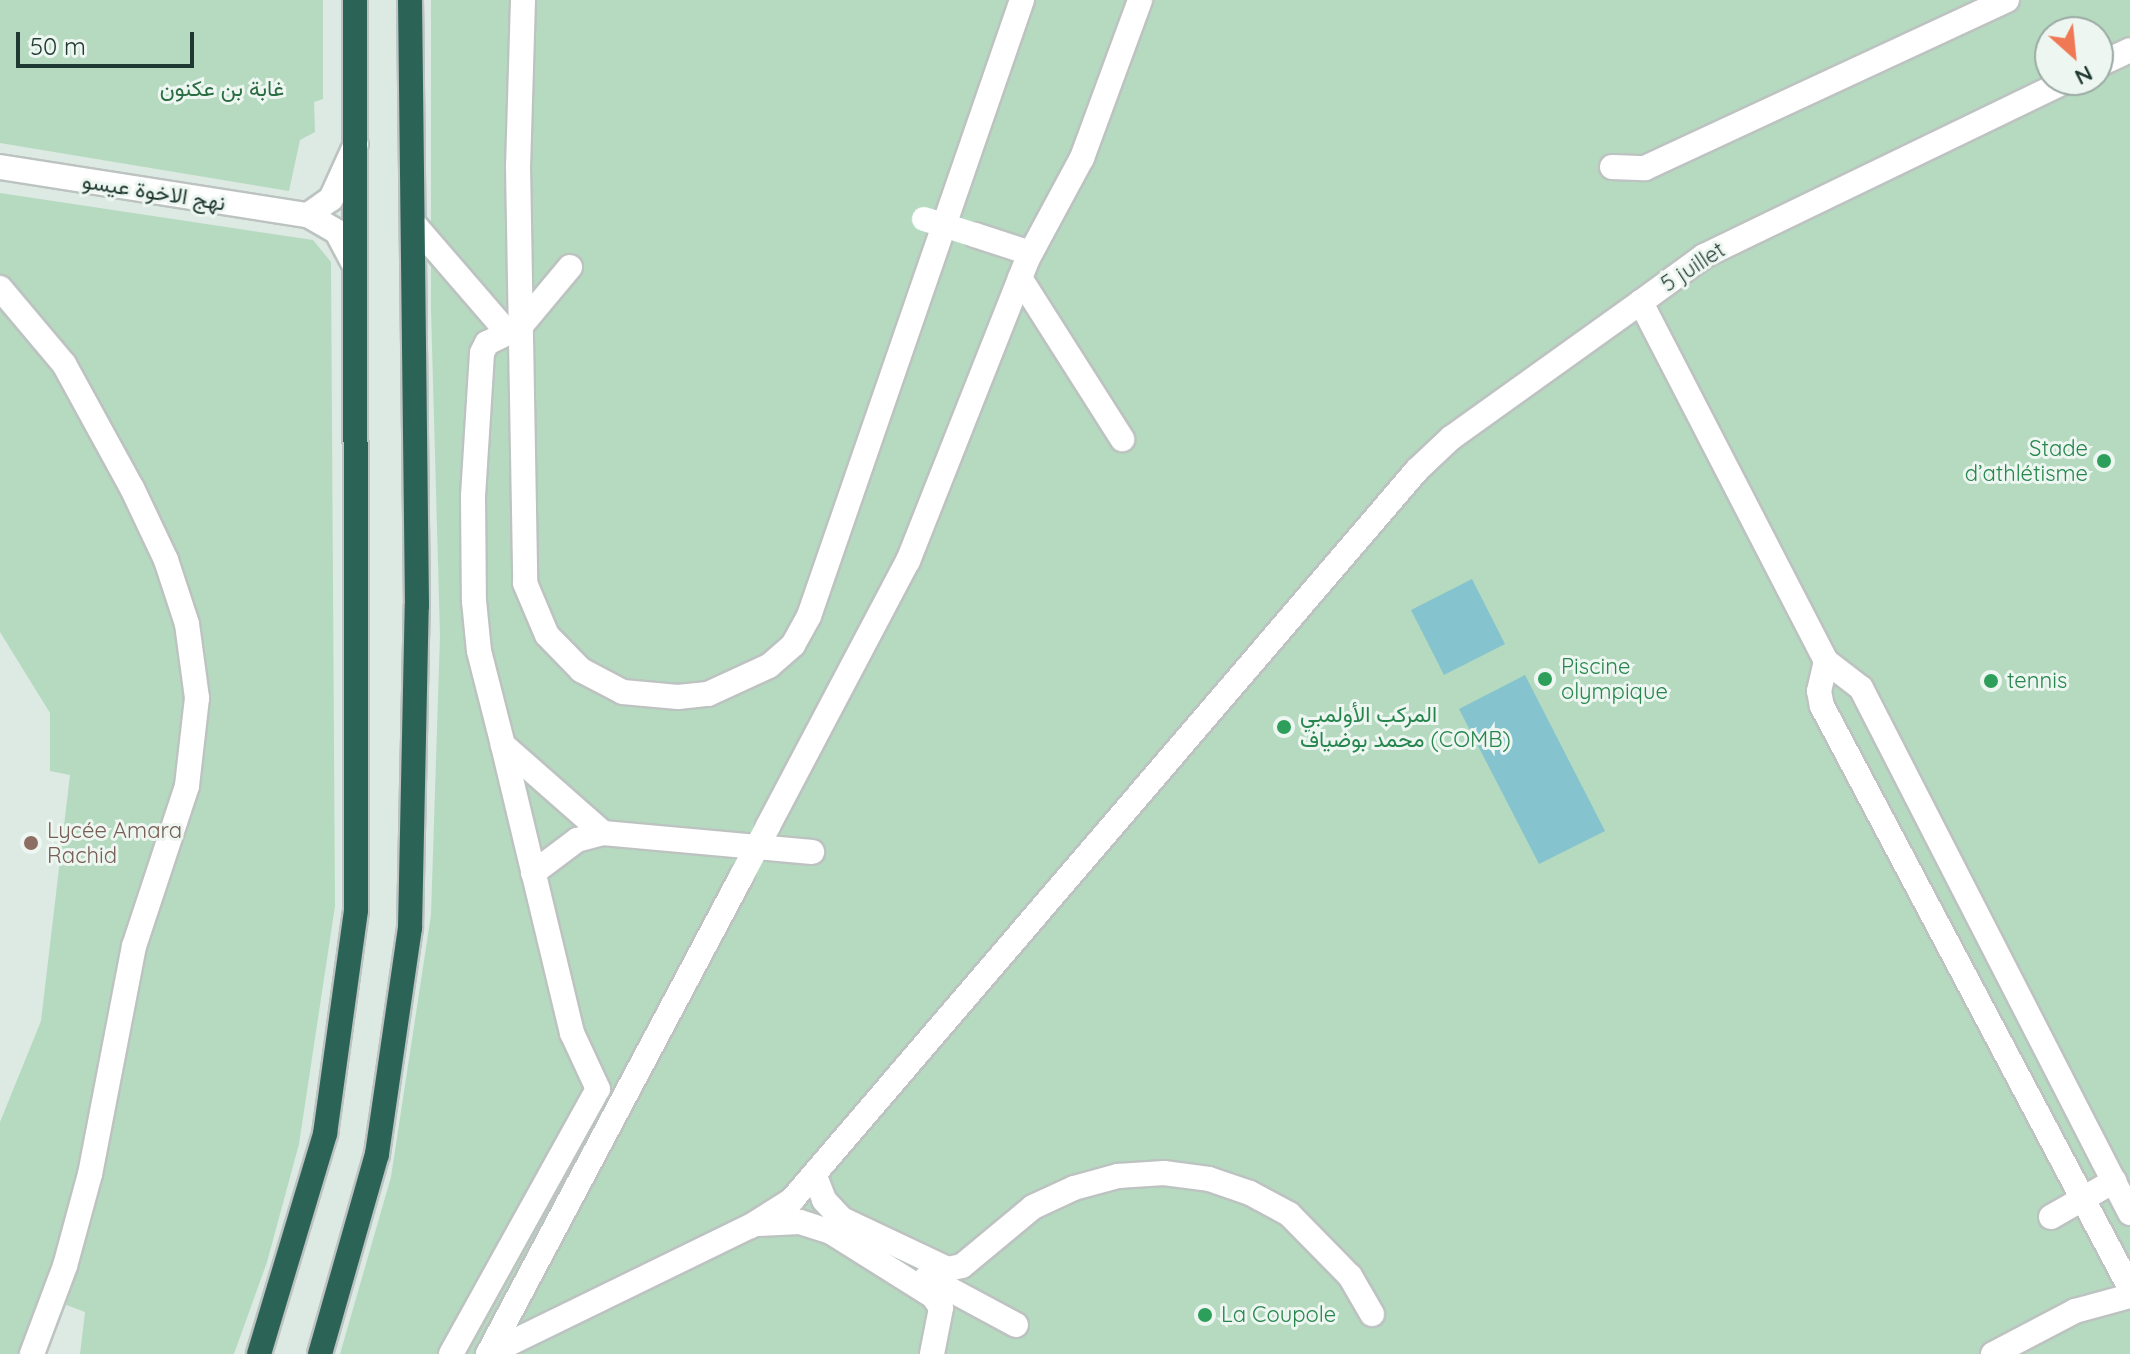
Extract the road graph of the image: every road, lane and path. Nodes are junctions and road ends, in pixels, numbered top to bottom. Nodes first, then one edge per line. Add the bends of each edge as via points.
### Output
1 (355, 0) edge
2 (410, 0) edge
3 (523, 0) edge
4 (1022, 0) edge
5 (1140, 0) edge
6 (2007, 0) edge
7 (2035, 96) edge
8 (357, 142) junction
9 (0, 167) edge
10 (1612, 167) dead end
11 (308, 215) junction
12 (924, 219) dead end
13 (413, 223) junction
14 (1030, 253) junction
15 (355, 266) junction
16 (570, 267) dead end
17 (1020, 278) junction
18 (0, 288) edge
19 (1641, 302) junction
20 (514, 330) junction
21 (1122, 439) dead end
22 (1826, 661) junction
23 (503, 745) junction
24 (1892, 751) junction
25 (1853, 769) junction
26 (603, 833) junction
27 (812, 852) dead end
28 (533, 873) junction
29 (598, 1089) junction
30 (615, 1115) junction
31 (815, 1176) junction
32 (2114, 1181) junction
33 (2081, 1199) junction
34 (2130, 1213) edge
35 (2051, 1217) dead end
36 (751, 1226) junction
37 (888, 1254) junction
38 (2130, 1288) edge
39 (2130, 1296) edge
40 (1372, 1314) dead end
41 (1016, 1325) dead end
42 (32, 1354) edge
43 (259, 1354) edge
44 (320, 1354) edge
45 (451, 1354) edge
46 (488, 1354) edge
47 (932, 1354) edge
48 (1993, 1354) edge

1 - 8 highway
2 - 13 highway
3 - 20 street
4 - 20 street via 809,616 793,645 769,666 708,694 650,696 599,682 555,647 539,623 525,583
5 - 14 street via 1082,158
6 - 10 street via 1645,168
7 - 19 street, 5 juillet via 1704,256
8 - 11 street via 331,199
8 - 15 highway
9 - 11 street, نهج الاخوة عيسو
11 - 15 street via 337,232
12 - 14 street, bridge
13 - 20 street
13 - 44 highway via 417,606 410,928 377,1154
14 - 17 street
15 - 43 highway via 360,685 356,910 325,1134
16 - 20 street
17 - 21 street
17 - 30 street, bridge via 908,561
18 - 42 street via 64,364 166,560 187,624 198,710 187,786 134,946 83,1205
19 - 22 street, 5 juillet
19 - 31 street via 1451,438 1417,470
20 - 23 street via 487,343 482,353 473,496 479,651
22 - 24 street via 1861,688
22 - 25 street via 1819,691 1822,706
23 - 26 street
23 - 28 street
24 - 25 street
24 - 32 street
25 - 33 street
26 - 27 street
26 - 28 street via 577,840
28 - 29 street via 572,1033
29 - 30 street
29 - 45 street
30 - 46 street
31 - 36 street via 792,1200
31 - 37 street via 832,1210
32 - 33 street
32 - 34 street
33 - 35 street
33 - 38 street
36 - 37 street via 784,1221 816,1226
36 - 46 street
37 - 40 street via 955,1268 1033,1207 1074,1188 1118,1176 1164,1173 1209,1179 1289,1214 1350,1276
37 - 41 street
37 - 47 street via 939,1301
39 - 48 street via 2075,1311

